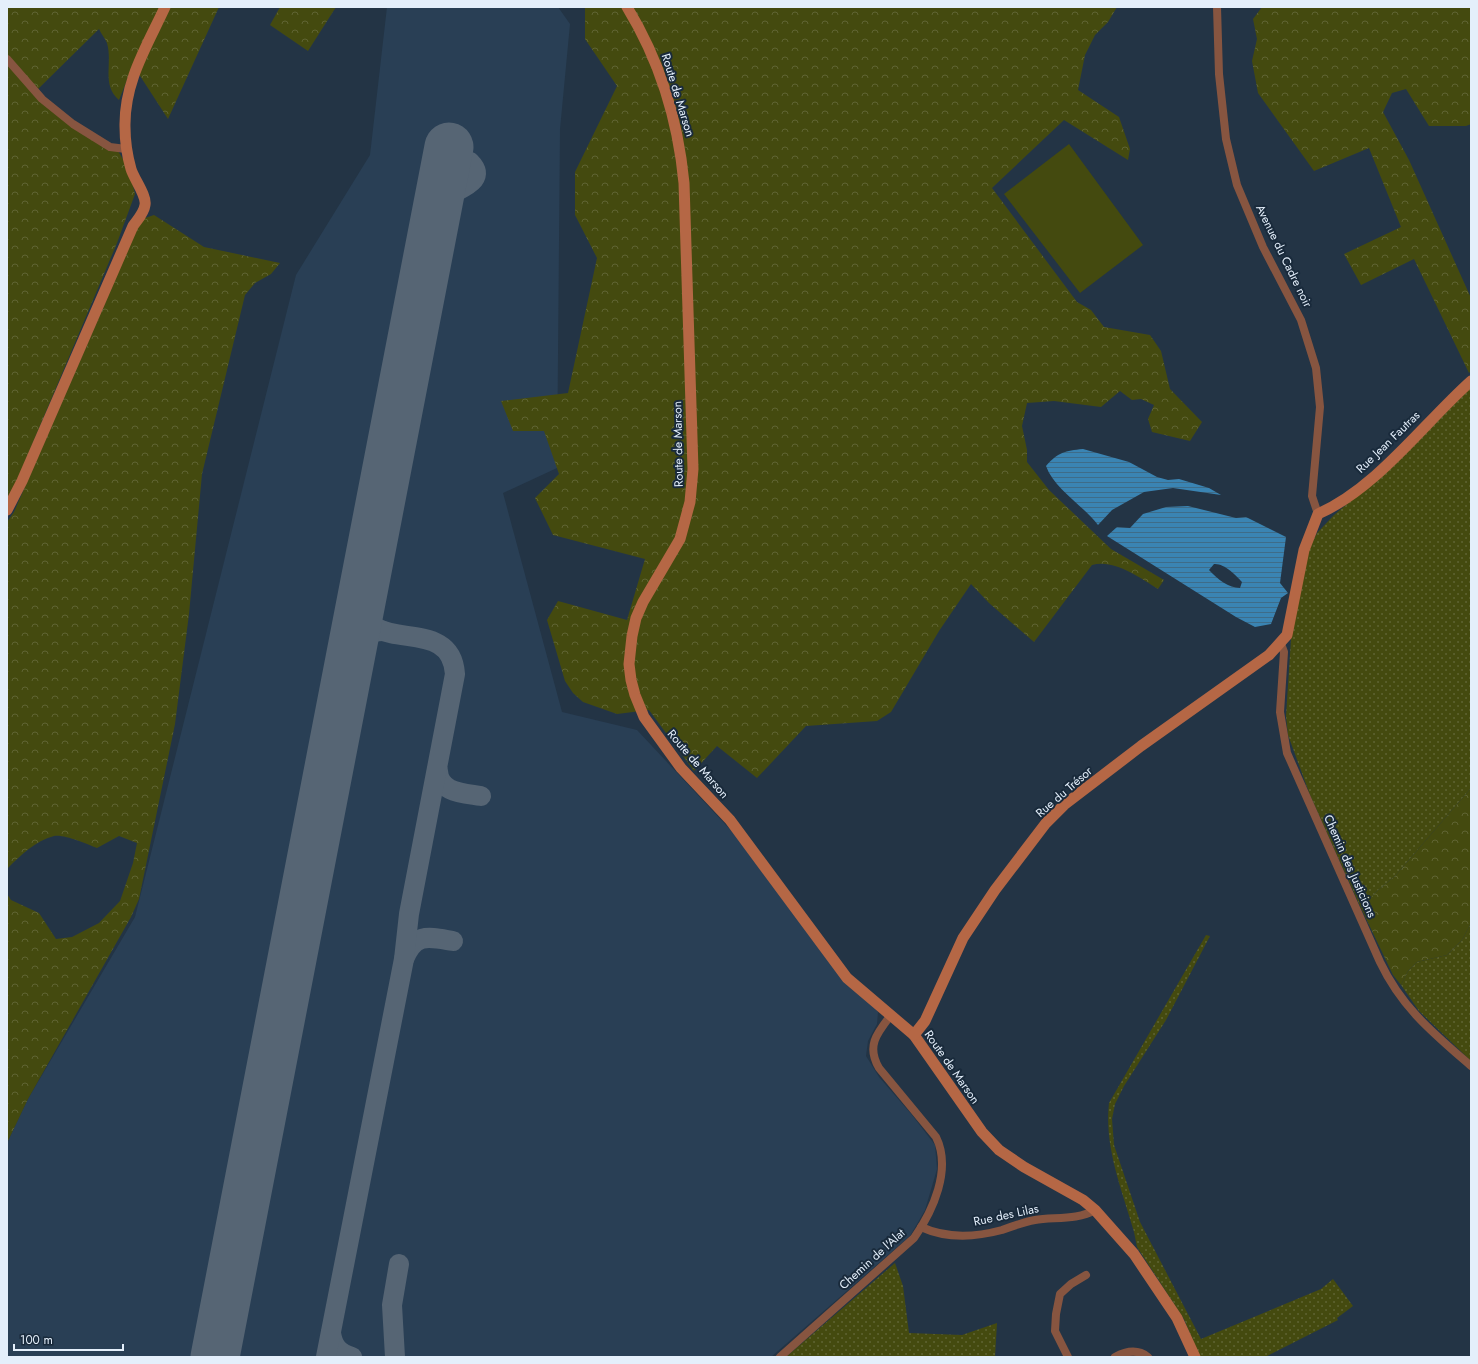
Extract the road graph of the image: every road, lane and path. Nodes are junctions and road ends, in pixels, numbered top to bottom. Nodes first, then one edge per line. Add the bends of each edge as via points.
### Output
1 (165, 7) edge
2 (627, 7) edge
3 (1217, 7) edge
4 (7, 59) edge
5 (126, 149) junction
6 (1471, 381) edge
7 (7, 510) edge
8 (1318, 514) junction
9 (1281, 644) junction
10 (891, 1015) junction
11 (914, 1035) junction
12 (1471, 1066) edge
13 (1095, 1210) junction
14 (921, 1228) junction
15 (1086, 1275) dead end
16 (780, 1357) edge
17 (1068, 1357) edge
18 (1115, 1357) edge
19 (1148, 1357) edge
20 (1195, 1357) edge

1 - 5 street via 132,80 126,110
2 - 10 street, Route de Marson via 640,28 657,68 681,150 693,469 690,502 680,539 636,618 629,664 635,695 644,717 660,742 730,820 847,978
3 - 8 street, Avenue du Cadre noir via 1219,74 1226,139 1237,185 1263,246 1301,320 1316,368 1320,407 1312,496
4 - 5 street via 42,99 73,124 110,147
5 - 7 street via 146,204 133,226
6 - 8 street, Rue Jean Fautras via 1372,477 1336,506
8 - 9 street via 1304,550 1291,623
9 - 11 street, Rue du Trésor via 1135,750 1064,805 1046,823 995,890 963,938 925,1021
9 - 12 street, Chemin des Justicions via 1284,658 1280,712 1287,753 1380,962 1390,984 1406,1005 1427,1028
10 - 11 street, Route de Marson
10 - 14 street, Chemin de l'Alat via 874,1039 873,1055 879,1068 936,1137 942,1153 940,1178 928,1216
11 - 13 street, Route de Marson via 964,1108 999,1150 1083,1200
13 - 14 street, Rue des Lilas via 1072,1217 1034,1220 991,1233 959,1237
13 - 20 street, Route de Marson via 1134,1254 1157,1287 1177,1318
14 - 16 street, Chemin de l'Alat via 890,1260
15 - 17 street via 1070,1284 1060,1294 1055,1331
18 - 19 street via 1123,1353 1138,1352

